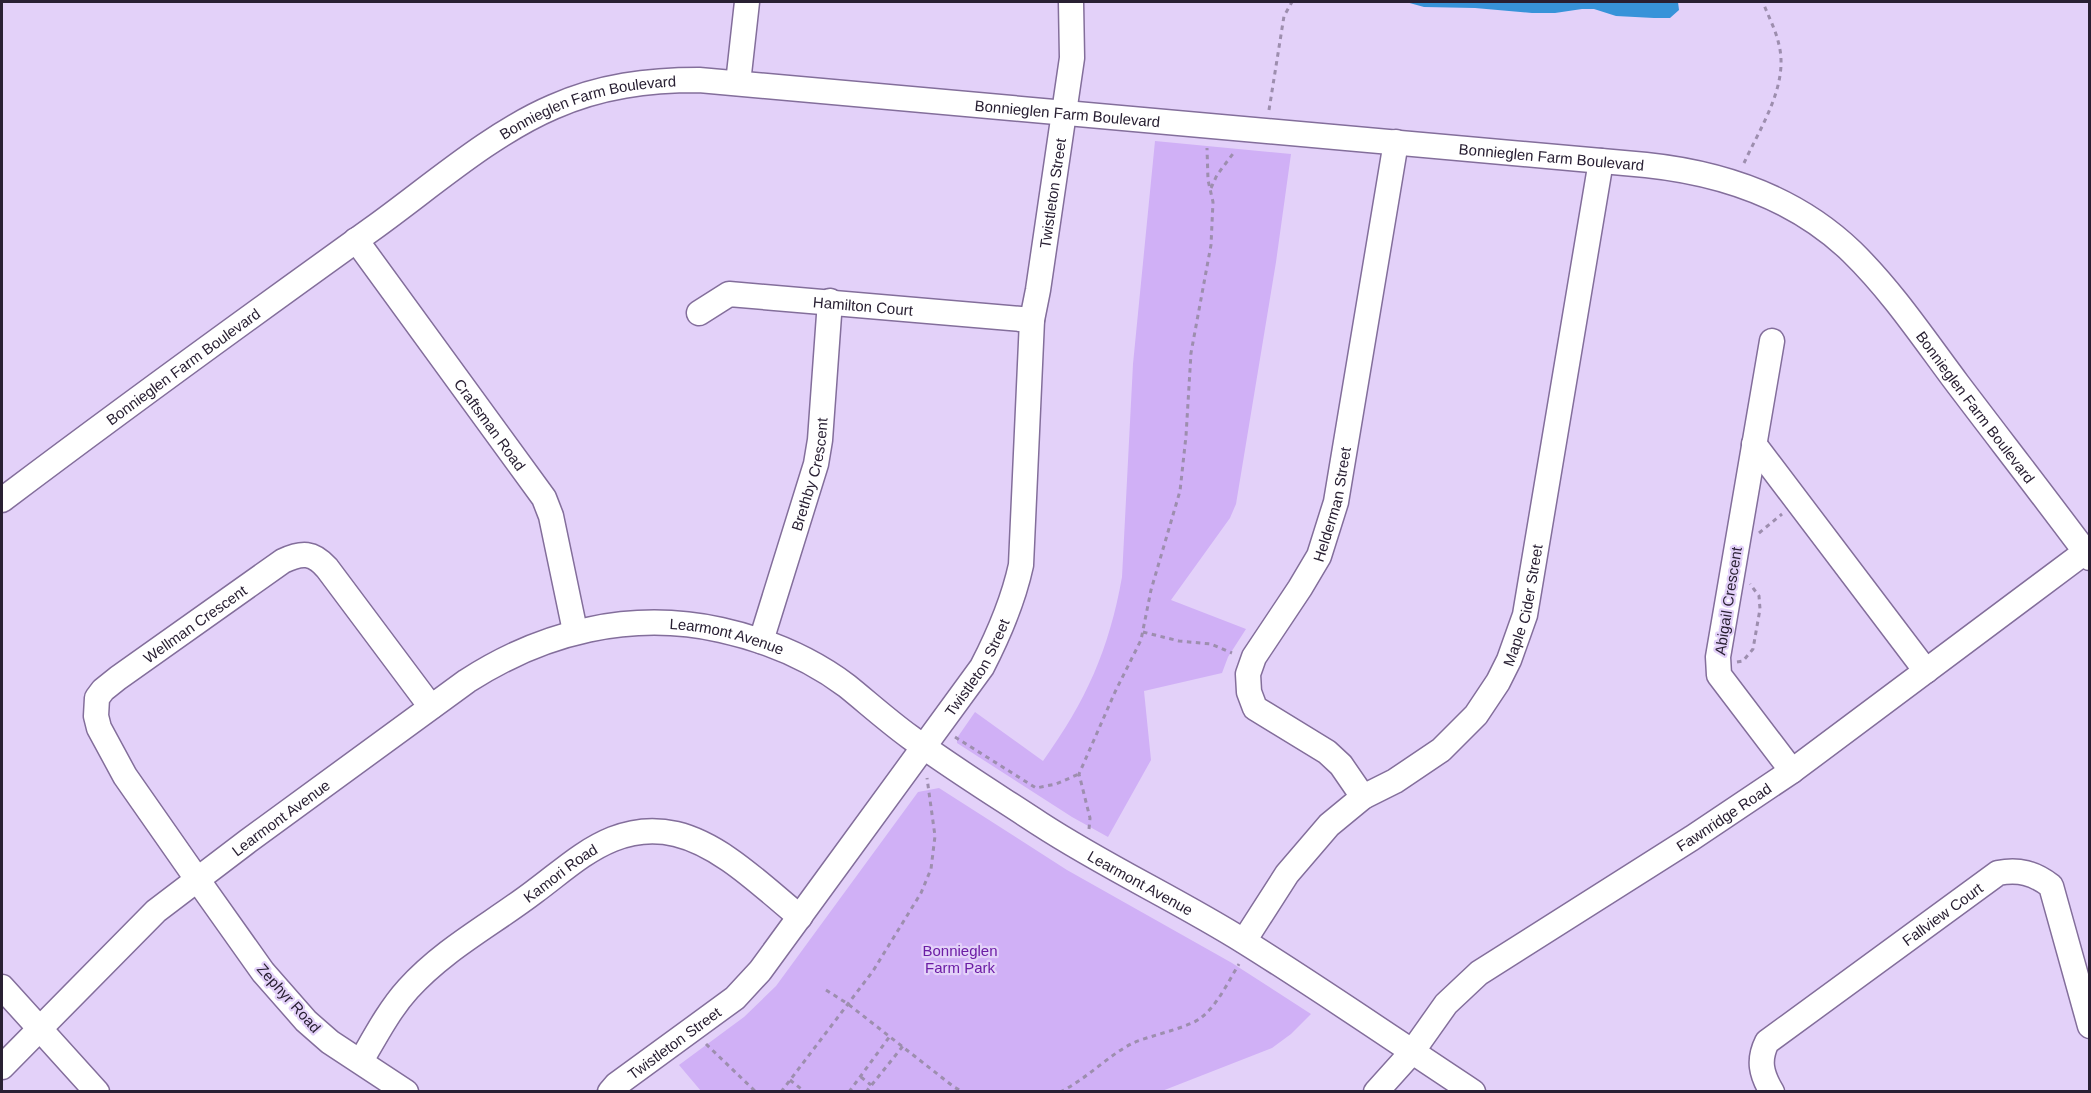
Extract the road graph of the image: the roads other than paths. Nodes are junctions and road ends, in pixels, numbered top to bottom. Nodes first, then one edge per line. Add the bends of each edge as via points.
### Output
1 (747, 2) edge
2 (1071, 2) edge
3 (738, 83) junction
4 (1064, 113) junction
5 (1396, 142) junction
6 (1601, 161) junction
7 (356, 240) junction
8 (830, 301) junction
9 (699, 313) dead end
10 (1032, 320) junction
11 (1772, 341) dead end
12 (1754, 444) junction
13 (2, 500) edge
14 (2087, 555) edge
15 (575, 632) junction
16 (761, 641) junction
17 (1926, 671) junction
18 (431, 707) junction
19 (924, 747) junction
20 (1792, 771) junction
21 (1363, 797) junction
22 (197, 879) junction
23 (800, 917) junction
24 (1241, 953) junction
25 (2, 987) edge
26 (2090, 1026) edge
27 (39, 1029) junction
28 (1412, 1052) junction
29 (361, 1061) junction
30 (2, 1067) edge
31 (97, 1092) edge
32 (406, 1092) edge
33 (610, 1092) edge
34 (1376, 1092) edge
35 (1473, 1092) edge
36 (1772, 1092) edge

1 - 3 street
2 - 4 street, Twistleton Street via 1072,58
3 - 4 street, Bonnieglen Farm Boulevard
3 - 7 street, Bonnieglen Farm Boulevard via 655,81 617,86 570,100 513,128
4 - 5 street, Bonnieglen Farm Boulevard
4 - 10 street, Twistleton Street
5 - 6 street, Bonnieglen Farm Boulevard
5 - 21 street, Helderman Street via 1328,531 1319,556 1254,657 1248,674 1255,708 1328,752
6 - 14 street, Bonnieglen Farm Boulevard via 1679,169 1729,180 1796,211 1833,236 1882,285
6 - 21 street, Maple Cider Street via 1518,639 1498,682 1459,734 1423,764
7 - 13 street, Bonnieglen Farm Boulevard
7 - 15 street, Craftsman Road via 544,498
8 - 9 street, Hamilton Court via 729,294
8 - 10 street, Hamilton Court
8 - 16 street, Brethby Crescent via 816,464
10 - 19 street, Twistleton Street via 1021,565 1015,591 982,667
11 - 12 street, Abigail Crescent
12 - 17 street
12 - 20 street, Abigail Crescent via 1718,657 1719,675
14 - 17 street, Fawnridge Road
15 - 16 street, Learmont Avenue via 624,624 677,623
15 - 18 street, Learmont Avenue via 504,659
16 - 19 street, Learmont Avenue via 823,670
17 - 20 street, Fawnridge Road
18 - 22 street, Learmont Avenue
18 - 22 street, Wellman Crescent via 327,568 313,555 304,553 283,561 118,678 98,698 99,728 125,776
19 - 23 street, Twistleton Street
19 - 24 street, Learmont Avenue
20 - 28 street, Fawnridge Road via 1479,973 1446,1004
21 - 24 street, Maple Cider Street via 1329,825 1287,874
22 - 27 street, Learmont Avenue via 156,911
22 - 29 street, Zephyr Road via 262,972 306,1021
23 - 29 street, Kamori Road via 710,846 674,833 628,833 589,850 447,953 393,1008
23 - 33 street, Twistleton Street via 735,998
24 - 28 street, Learmont Avenue
25 - 27 street
26 - 36 street, Fallview Court via 2051,886 2026,872 1998,873 1767,1042 1760,1061
27 - 30 street, Learmont Avenue
27 - 31 street
28 - 34 street, Fawnridge Road
28 - 35 street, Learmont Avenue
29 - 32 street, Zephyr Road

